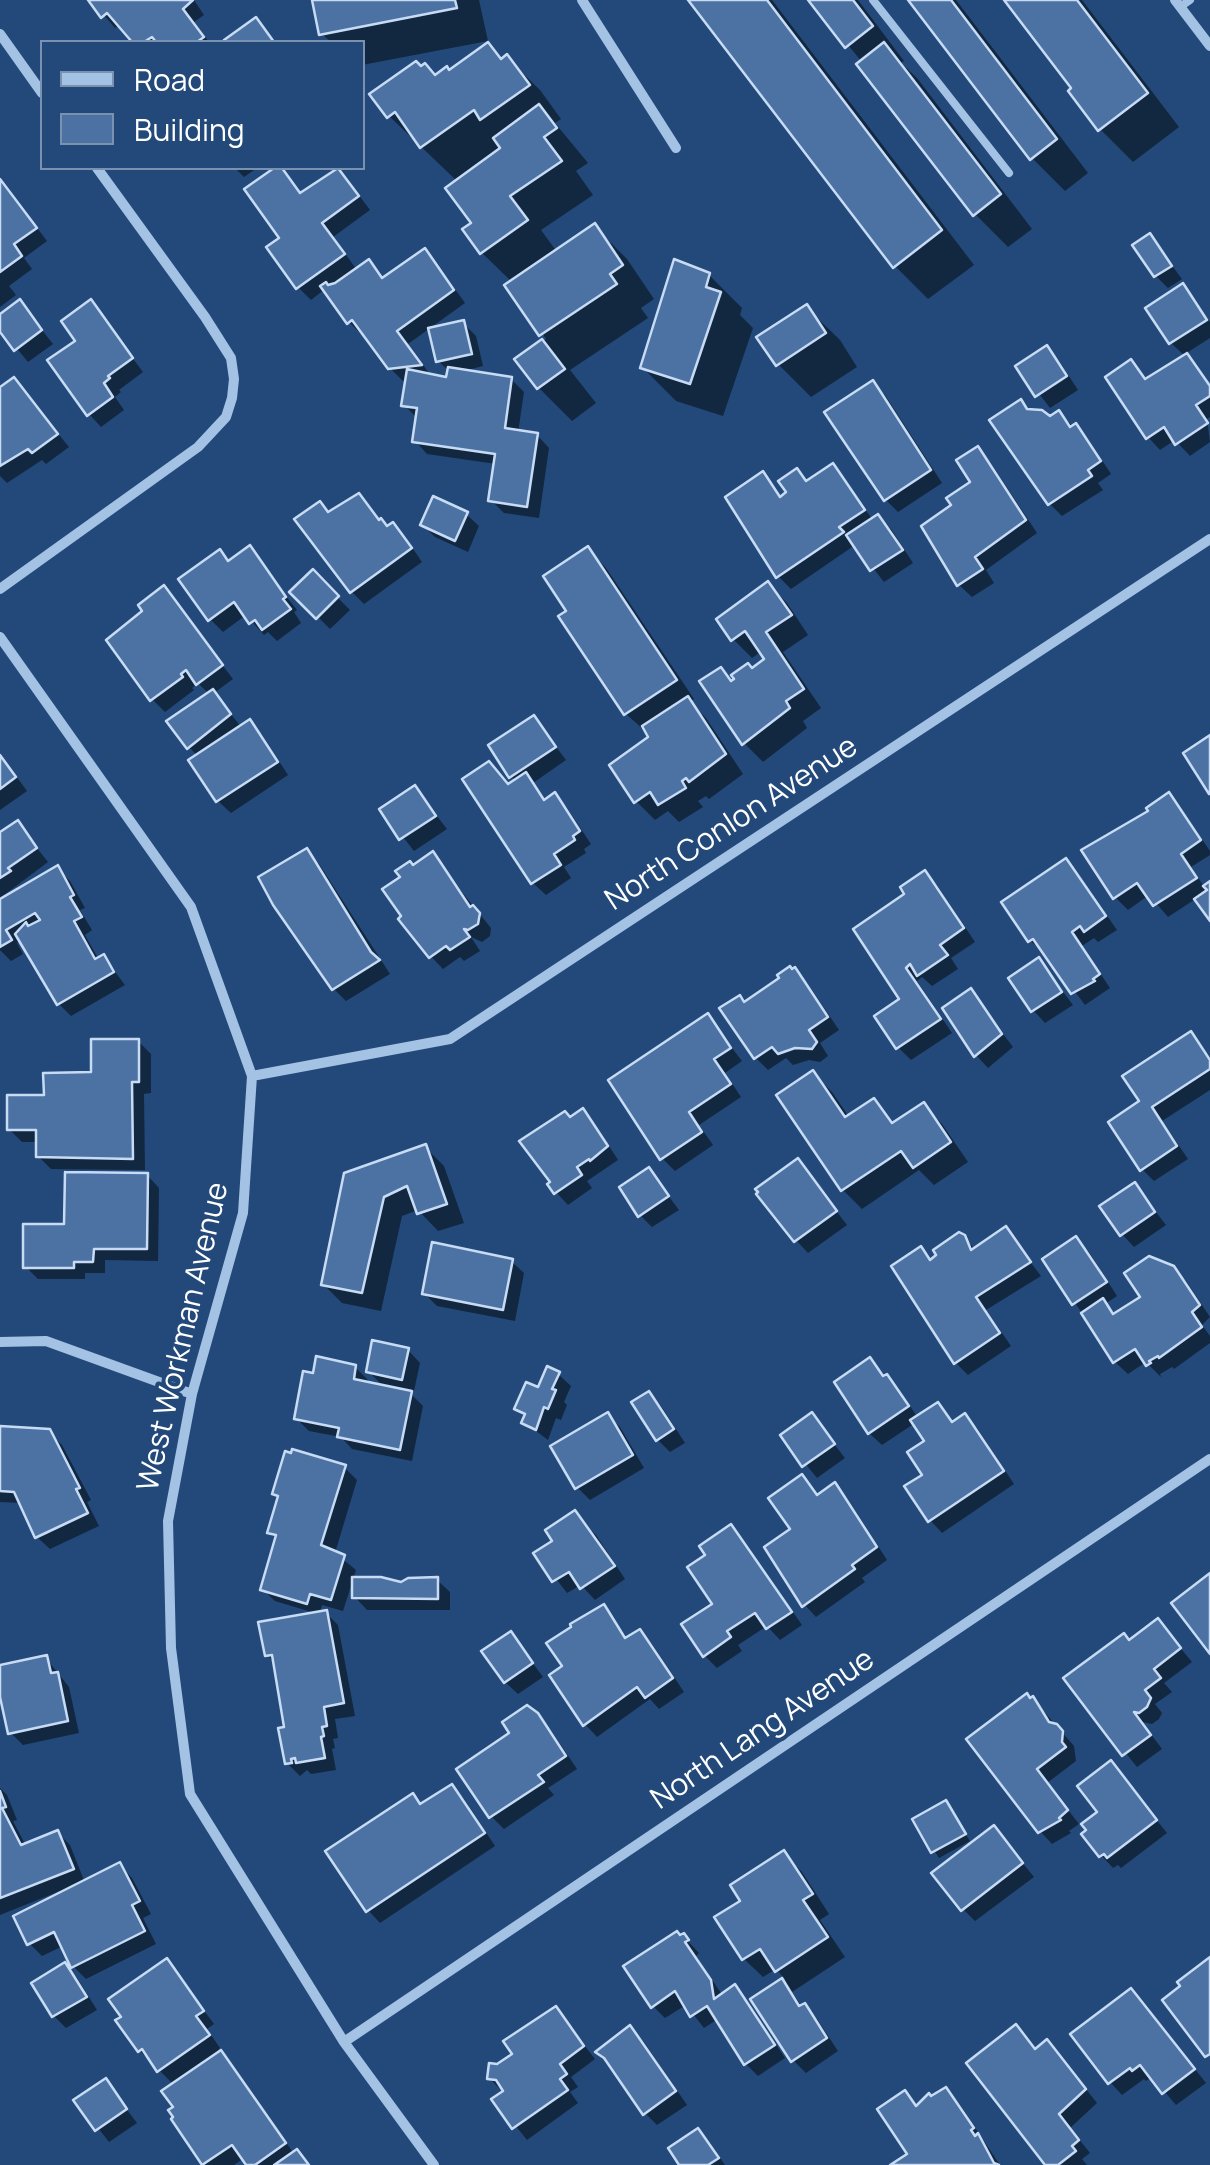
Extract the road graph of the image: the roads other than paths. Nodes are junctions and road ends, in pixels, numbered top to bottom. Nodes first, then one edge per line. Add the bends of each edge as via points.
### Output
1 (582, 0) edge
2 (873, 0) edge
3 (1182, 2) edge
4 (0, 34) edge
5 (1210, 46) edge
6 (40, 90) edge
7 (676, 148) dead end
8 (98, 170) edge
9 (1008, 173) dead end
10 (1210, 539) edge
11 (0, 589) edge
12 (0, 637) edge
13 (252, 1076) junction
14 (0, 1342) edge
15 (192, 1394) junction
16 (1210, 1459) edge
17 (344, 2042) junction
18 (434, 2165) edge

1 - 7 street
2 - 9 lane
3 - 5 street
4 - 6 street
8 - 11 street via 231,358 232,398 226,417 198,448
10 - 13 street, North Conlon Avenue via 450,1039
12 - 13 street, West Workman Avenue via 191,908
13 - 15 street, West Workman Avenue via 243,1213
14 - 15 street via 46,1341
15 - 17 street, West Workman Avenue via 168,1521 171,1648 190,1794
16 - 17 street, North Lang Avenue
17 - 18 street, West Workman Avenue

